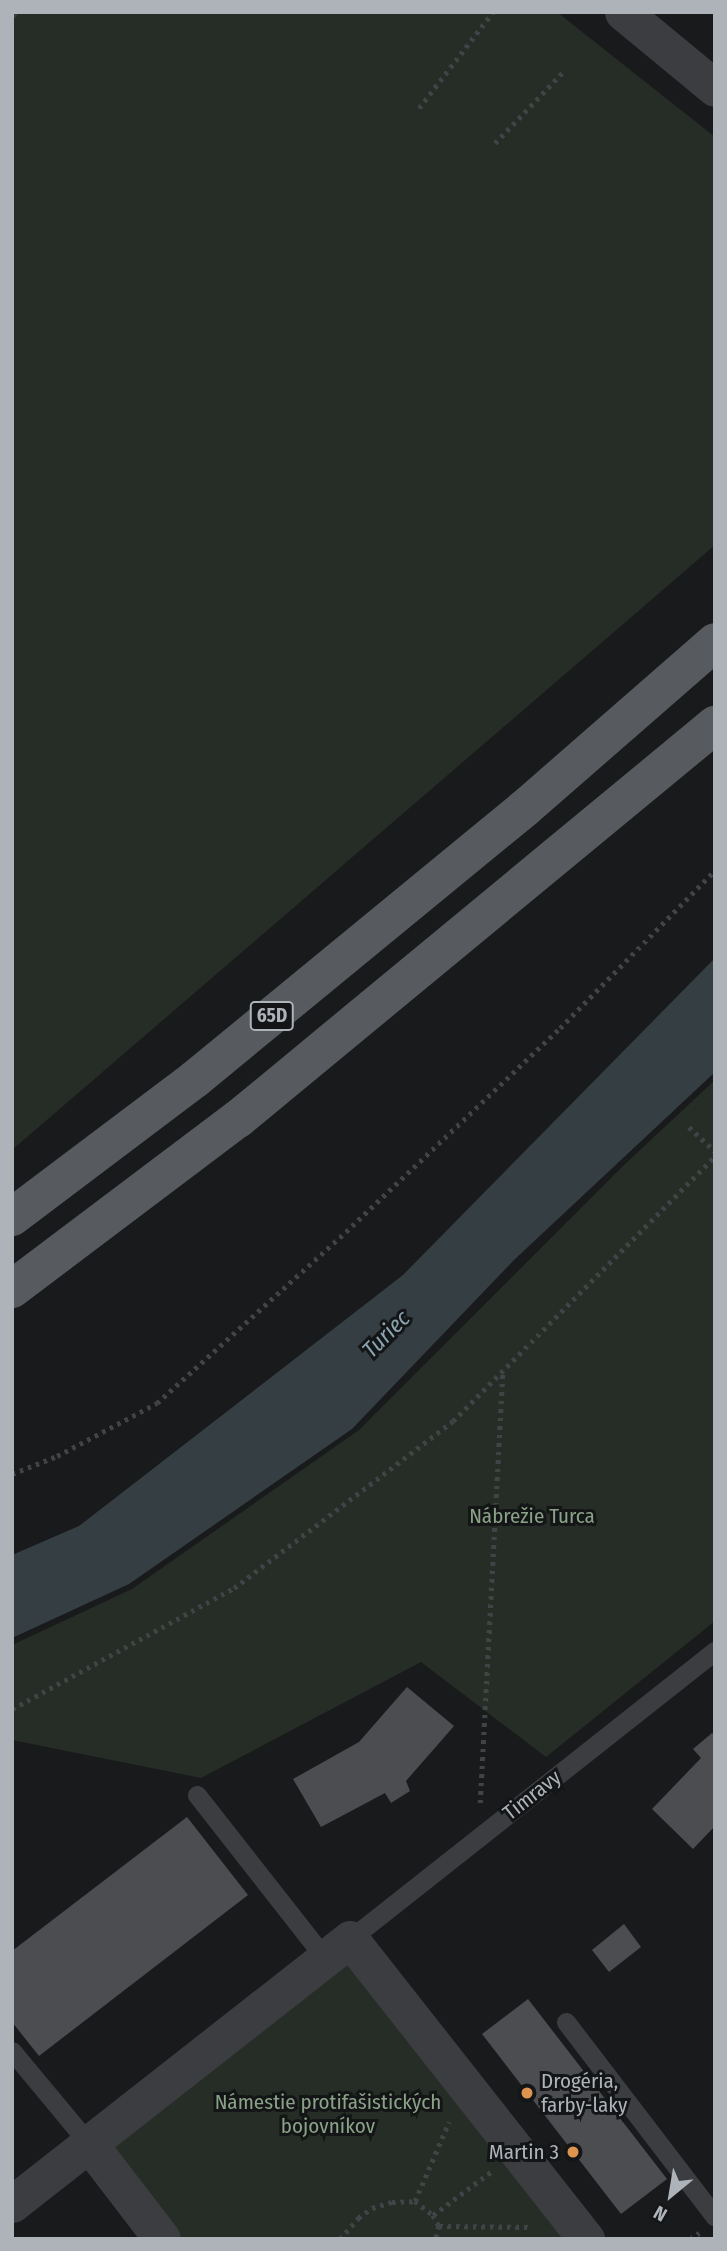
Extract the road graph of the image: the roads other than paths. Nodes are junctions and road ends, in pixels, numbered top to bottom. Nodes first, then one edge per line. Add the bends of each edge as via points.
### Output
1 (624, 12) edge
2 (715, 88) edge
3 (715, 642) edge
4 (715, 725) edge
5 (12, 1217) edge
6 (12, 1289) edge
7 (715, 1651) edge
8 (197, 1795) dead end
9 (337, 1949) junction
10 (566, 2022) dead end
11 (12, 2050) edge
12 (90, 2145) junction
13 (12, 2204) edge
14 (715, 2217) edge
15 (580, 2231) edge
16 (155, 2236) edge

1 - 2 street
3 - 5 main road, 65D via 525,808 195,1079
4 - 6 main road, 65D via 238,1119
7 - 9 lane, Timravy
8 - 9 lane
9 - 12 street
9 - 15 street via 465,2085
10 - 14 lane
11 - 12 lane
12 - 13 street
12 - 16 street

